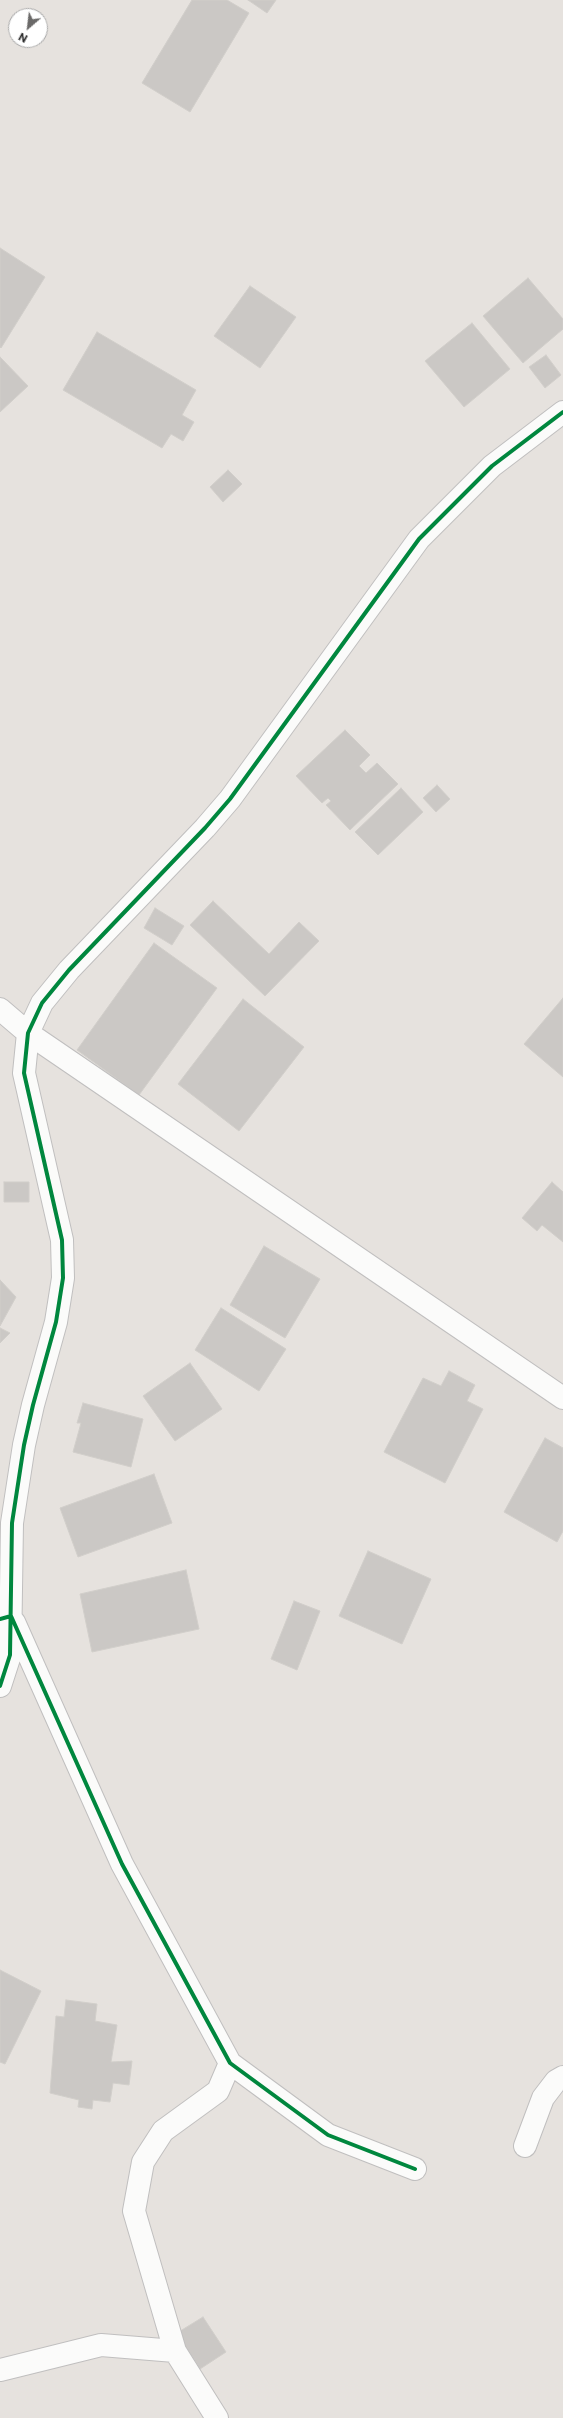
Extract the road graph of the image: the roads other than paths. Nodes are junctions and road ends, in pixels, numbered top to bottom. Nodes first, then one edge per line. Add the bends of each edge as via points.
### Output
1 (563, 412) edge
2 (0, 1009) edge
3 (28, 1033) junction
4 (563, 1398) edge
5 (6, 1617) edge
6 (0, 1686) edge
7 (230, 2062) junction
8 (563, 2077) edge
9 (525, 2146) dead end
10 (415, 2169) dead end
11 (175, 2351) junction
12 (0, 2370) edge
13 (217, 2418) edge

1 - 3 street via 492,466 419,539 230,799 69,970 42,1003
2 - 3 street
3 - 4 street
3 - 5 street via 24,1073 62,1240 63,1278 56,1322 24,1445 12,1523
5 - 6 street via 10,1655
5 - 7 street via 122,1864
7 - 10 street via 328,2135
7 - 11 street via 218,2091 159,2137 143,2162 135,2204 134,2211
8 - 9 street via 556,2081 544,2098
11 - 12 street via 101,2345
11 - 13 street

